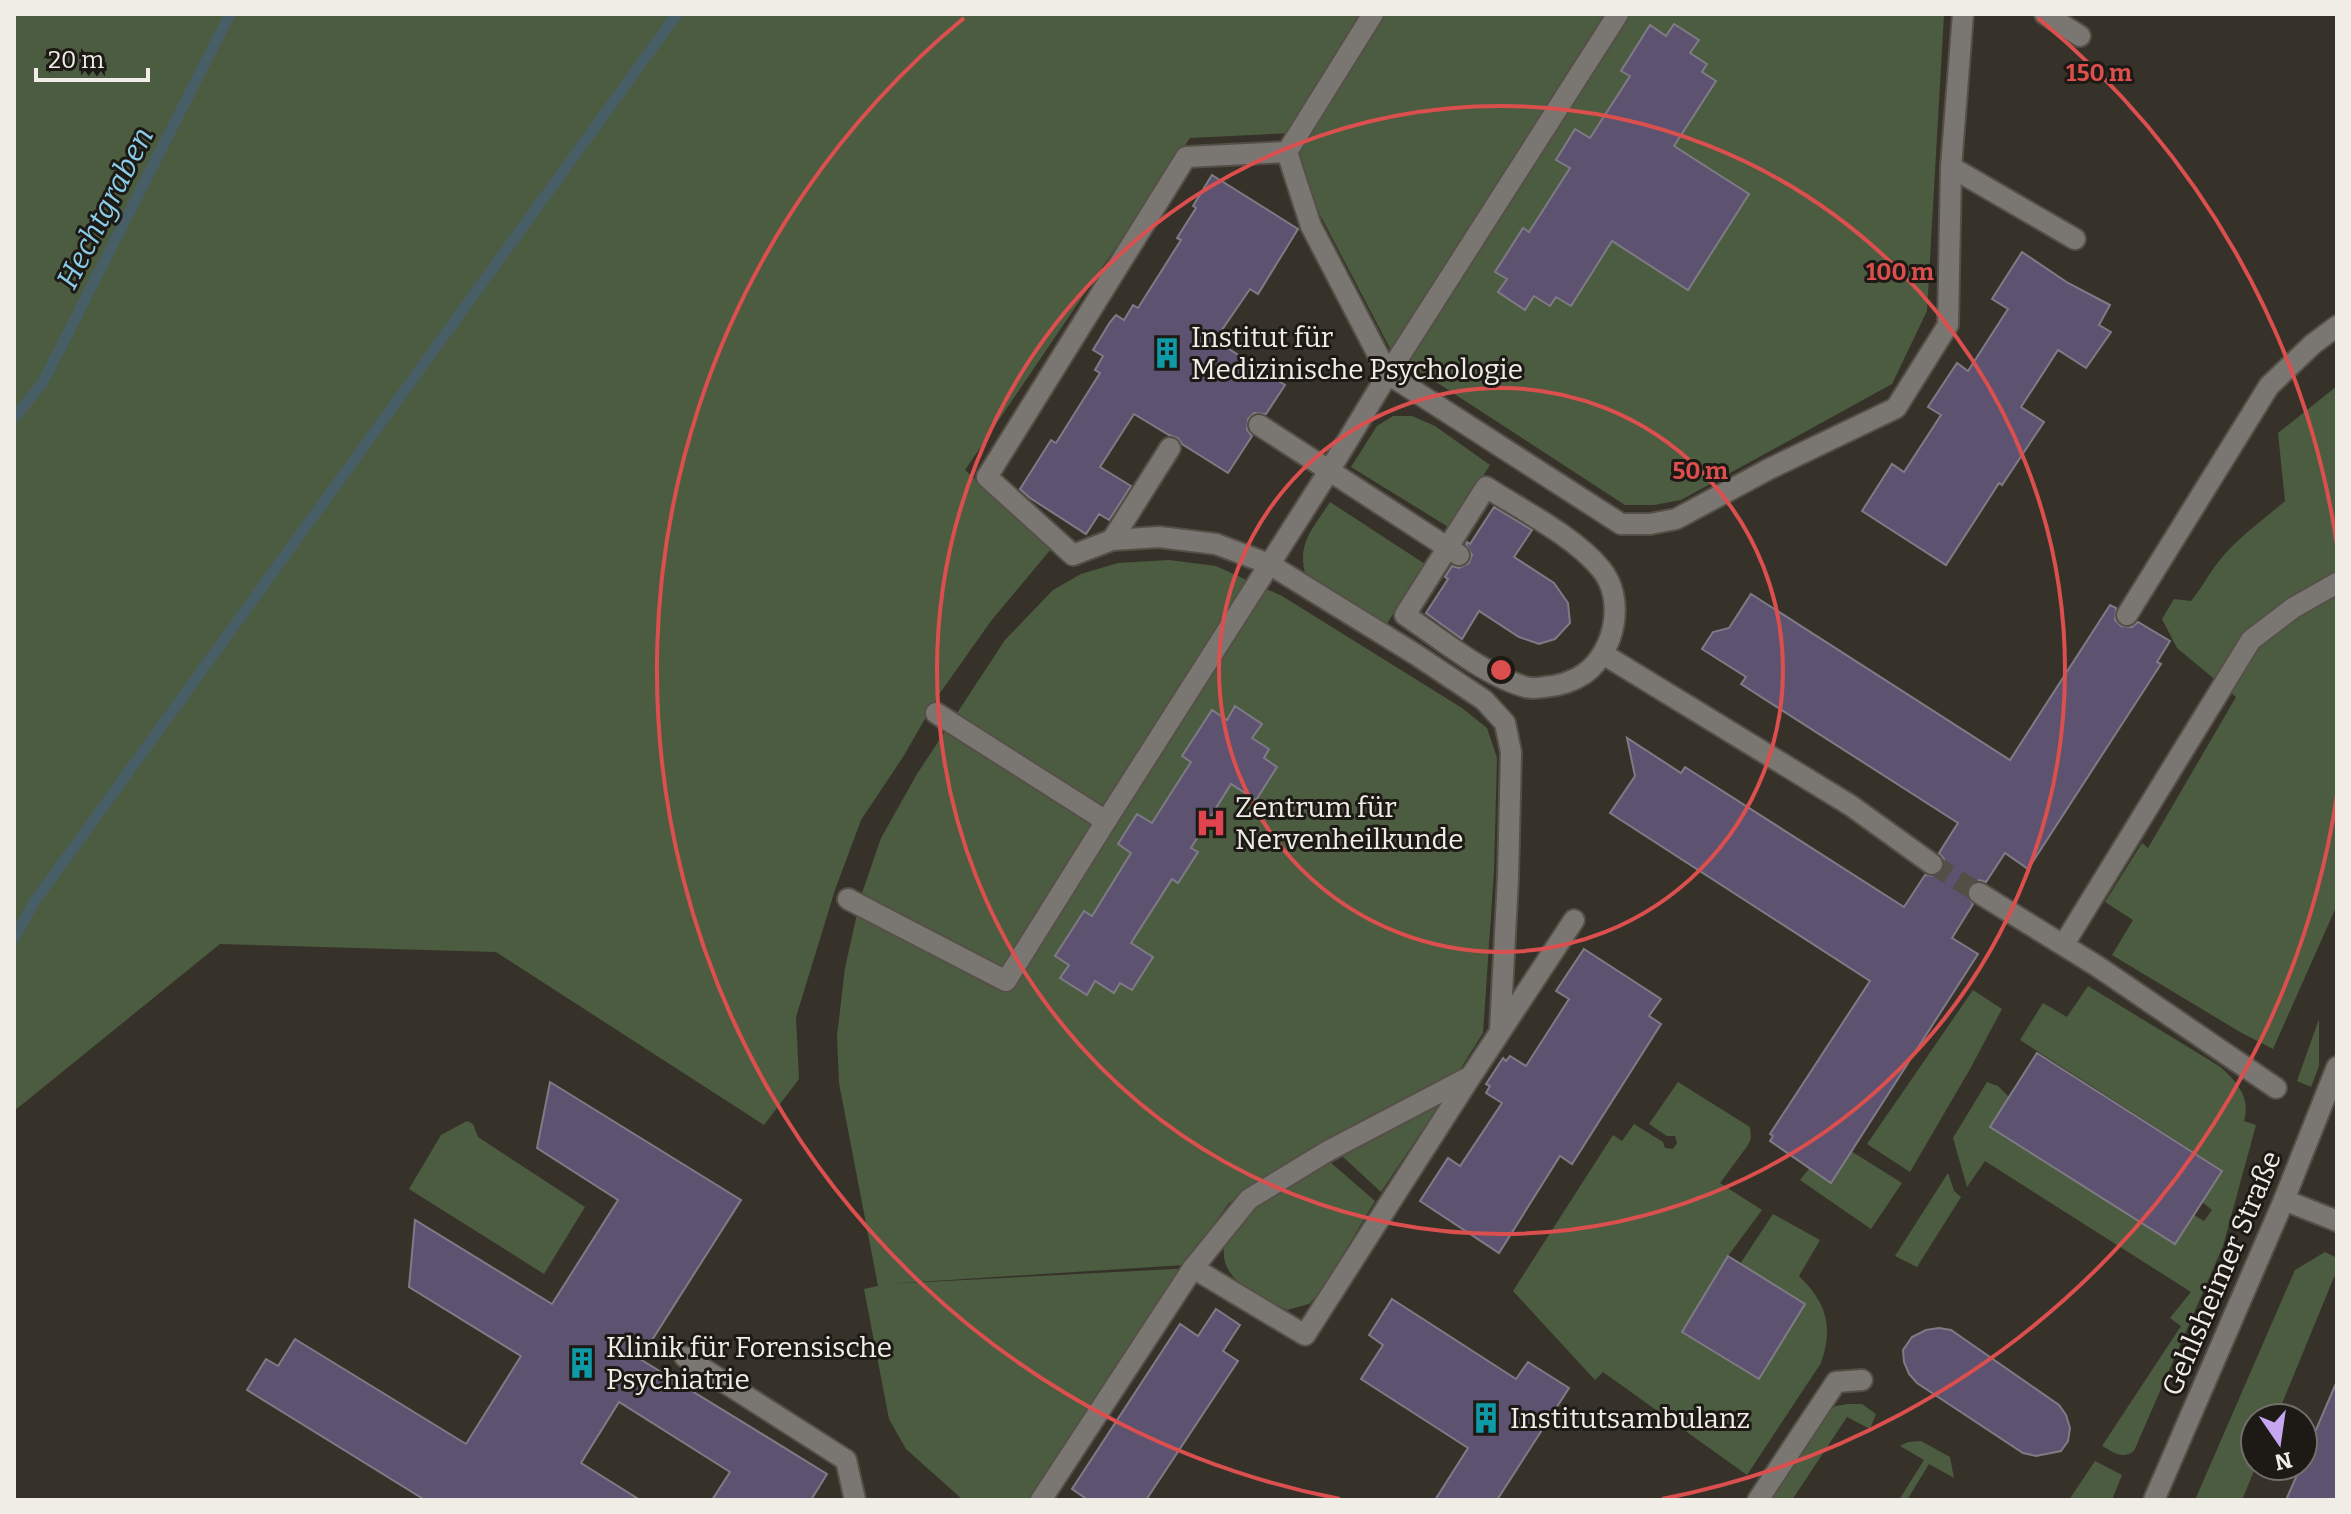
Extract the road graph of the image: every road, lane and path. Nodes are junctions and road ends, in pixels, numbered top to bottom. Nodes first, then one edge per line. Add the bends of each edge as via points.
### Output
1 (1373, 14) edge
2 (1618, 14) edge
3 (1963, 14) edge
4 (2045, 14) edge
5 (2080, 36) dead end
6 (1287, 152) junction
7 (1951, 167) junction
8 (2075, 239) dead end
9 (2337, 326) edge
10 (1388, 374) junction
11 (1259, 425) dead end
12 (1170, 448) dead end
13 (1329, 471) junction
14 (1112, 540) junction
15 (1454, 551) junction
16 (1269, 564) junction
17 (2337, 583) edge
18 (2127, 615) dead end
19 (1603, 654) junction
20 (936, 713) dead end
21 (1106, 821) junction
22 (1932, 864) tunnel mouth
23 (1979, 893) tunnel mouth
24 (848, 899) dead end
25 (1574, 920) dead end
26 (2064, 944) junction
27 (1500, 1031) junction
28 (2337, 1067) edge
29 (1471, 1076) junction
30 (2276, 1088) dead end
31 (2284, 1200) junction
32 (2337, 1221) edge
33 (1193, 1268) junction
34 (685, 1357) dead end
35 (1862, 1380) dead end
36 (855, 1500) edge
37 (1041, 1500) edge
38 (1758, 1500) edge
39 (2154, 1500) edge

1 - 6 street
2 - 10 street
3 - 7 street
4 - 5 street
6 - 10 street via 1311,226
6 - 14 street via 1186,157 987,477 1073,555
7 - 8 street
7 - 10 street via 1948,325 1896,408 1676,519 1621,524
9 - 18 street via 2269,386
10 - 13 street
11 - 13 street
12 - 14 street
13 - 15 street
13 - 16 street
14 - 16 street via 1159,537 1216,544
15 - 19 street via 1486,487 1582,549 1604,572 1614,599 1614,627
15 - 19 street via 1405,615 1499,678 1530,689 1559,686 1585,673
16 - 21 street
16 - 27 street via 1484,700 1505,723 1511,752
17 - 26 street via 2251,640
19 - 22 street via 1850,805
20 - 21 street
21 - 24 street via 1006,981
23 - 26 street
25 - 27 street
26 - 30 street
27 - 29 street
28 - 31 street, Gehlsheimer Straße
29 - 33 street via 1249,1199
29 - 33 street via 1305,1335
31 - 32 street
31 - 39 street, Gehlsheimer Straße
33 - 37 street
34 - 36 street via 846,1460
35 - 38 street via 1836,1382

